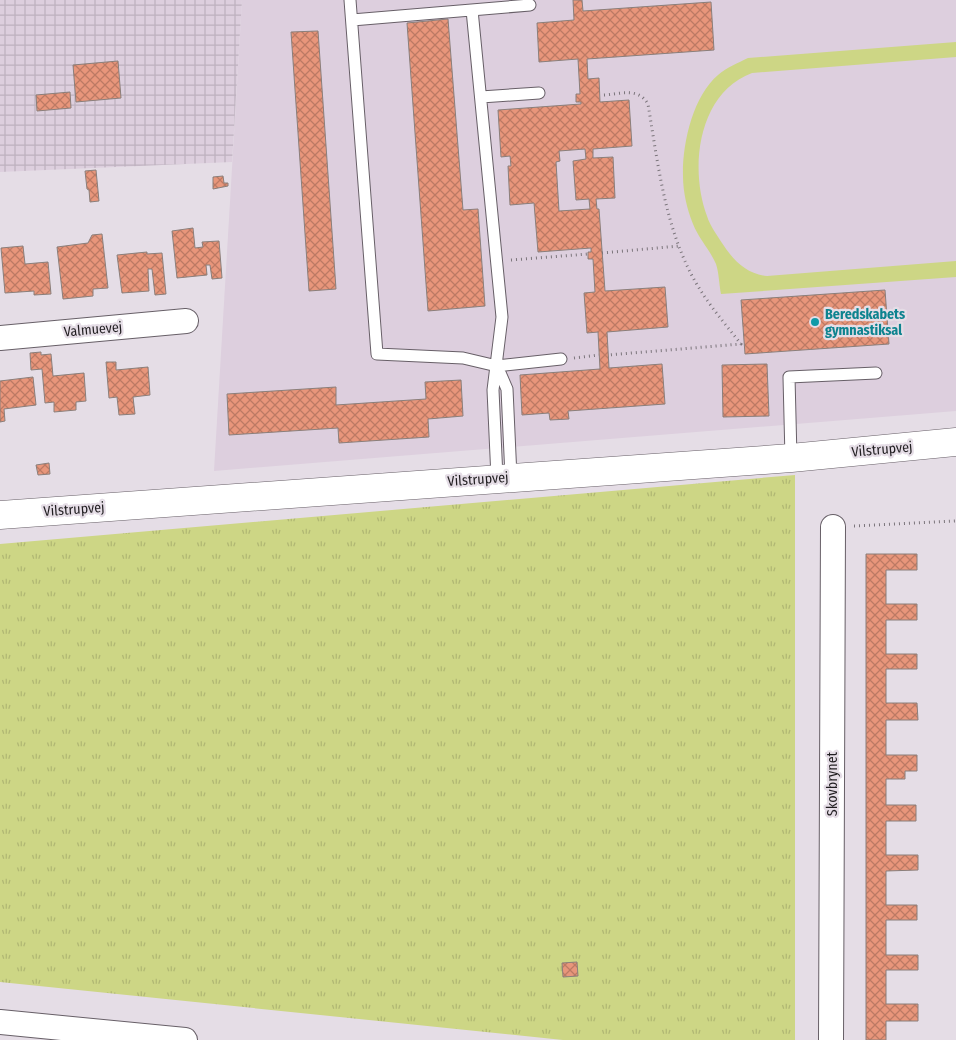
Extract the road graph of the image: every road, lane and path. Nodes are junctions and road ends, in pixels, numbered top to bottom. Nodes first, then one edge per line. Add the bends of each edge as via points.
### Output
1 (350, 0) edge
2 (530, 6) dead end
3 (472, 10) junction
4 (352, 20) junction
5 (539, 93) dead end
6 (604, 95) dead end
7 (481, 97) junction
8 (679, 246) junction
9 (602, 253) dead end
10 (588, 254) dead end
11 (496, 261) junction
12 (186, 321) dead end
13 (0, 338) edge
14 (608, 355) dead end
15 (599, 356) dead end
16 (561, 359) joint
17 (497, 366) junction
18 (876, 373) dead end
19 (956, 442) edge
20 (791, 458) junction
21 (504, 477) junction
22 (0, 515) edge
23 (956, 521) edge
24 (834, 527) joint
25 (0, 1022) edge
26 (37, 1033) edge
27 (185, 1040) edge
28 (831, 1040) edge

1 - 4 lane
2 - 3 lane
3 - 4 lane
3 - 7 lane
4 - 17 lane via 377,354 463,358
5 - 7 lane
6 - 8 path via 635,93 644,96 648,104 662,189
7 - 11 lane
8 - 9 path
8 - 14 path via 716,314 741,344
10 - 11 path
11 - 17 lane via 502,318
12 - 13 street, Valmuevej
15 - 16 path
16 - 17 lane
17 - 21 lane via 507,389
18 - 20 lane via 789,376
19 - 20 street, Vilstrupvej
20 - 21 street, Vilstrupvej
21 - 22 street, Vilstrupvej
23 - 24 path
24 - 28 street, Skovbrynet
25 - 26 street
26 - 27 street

